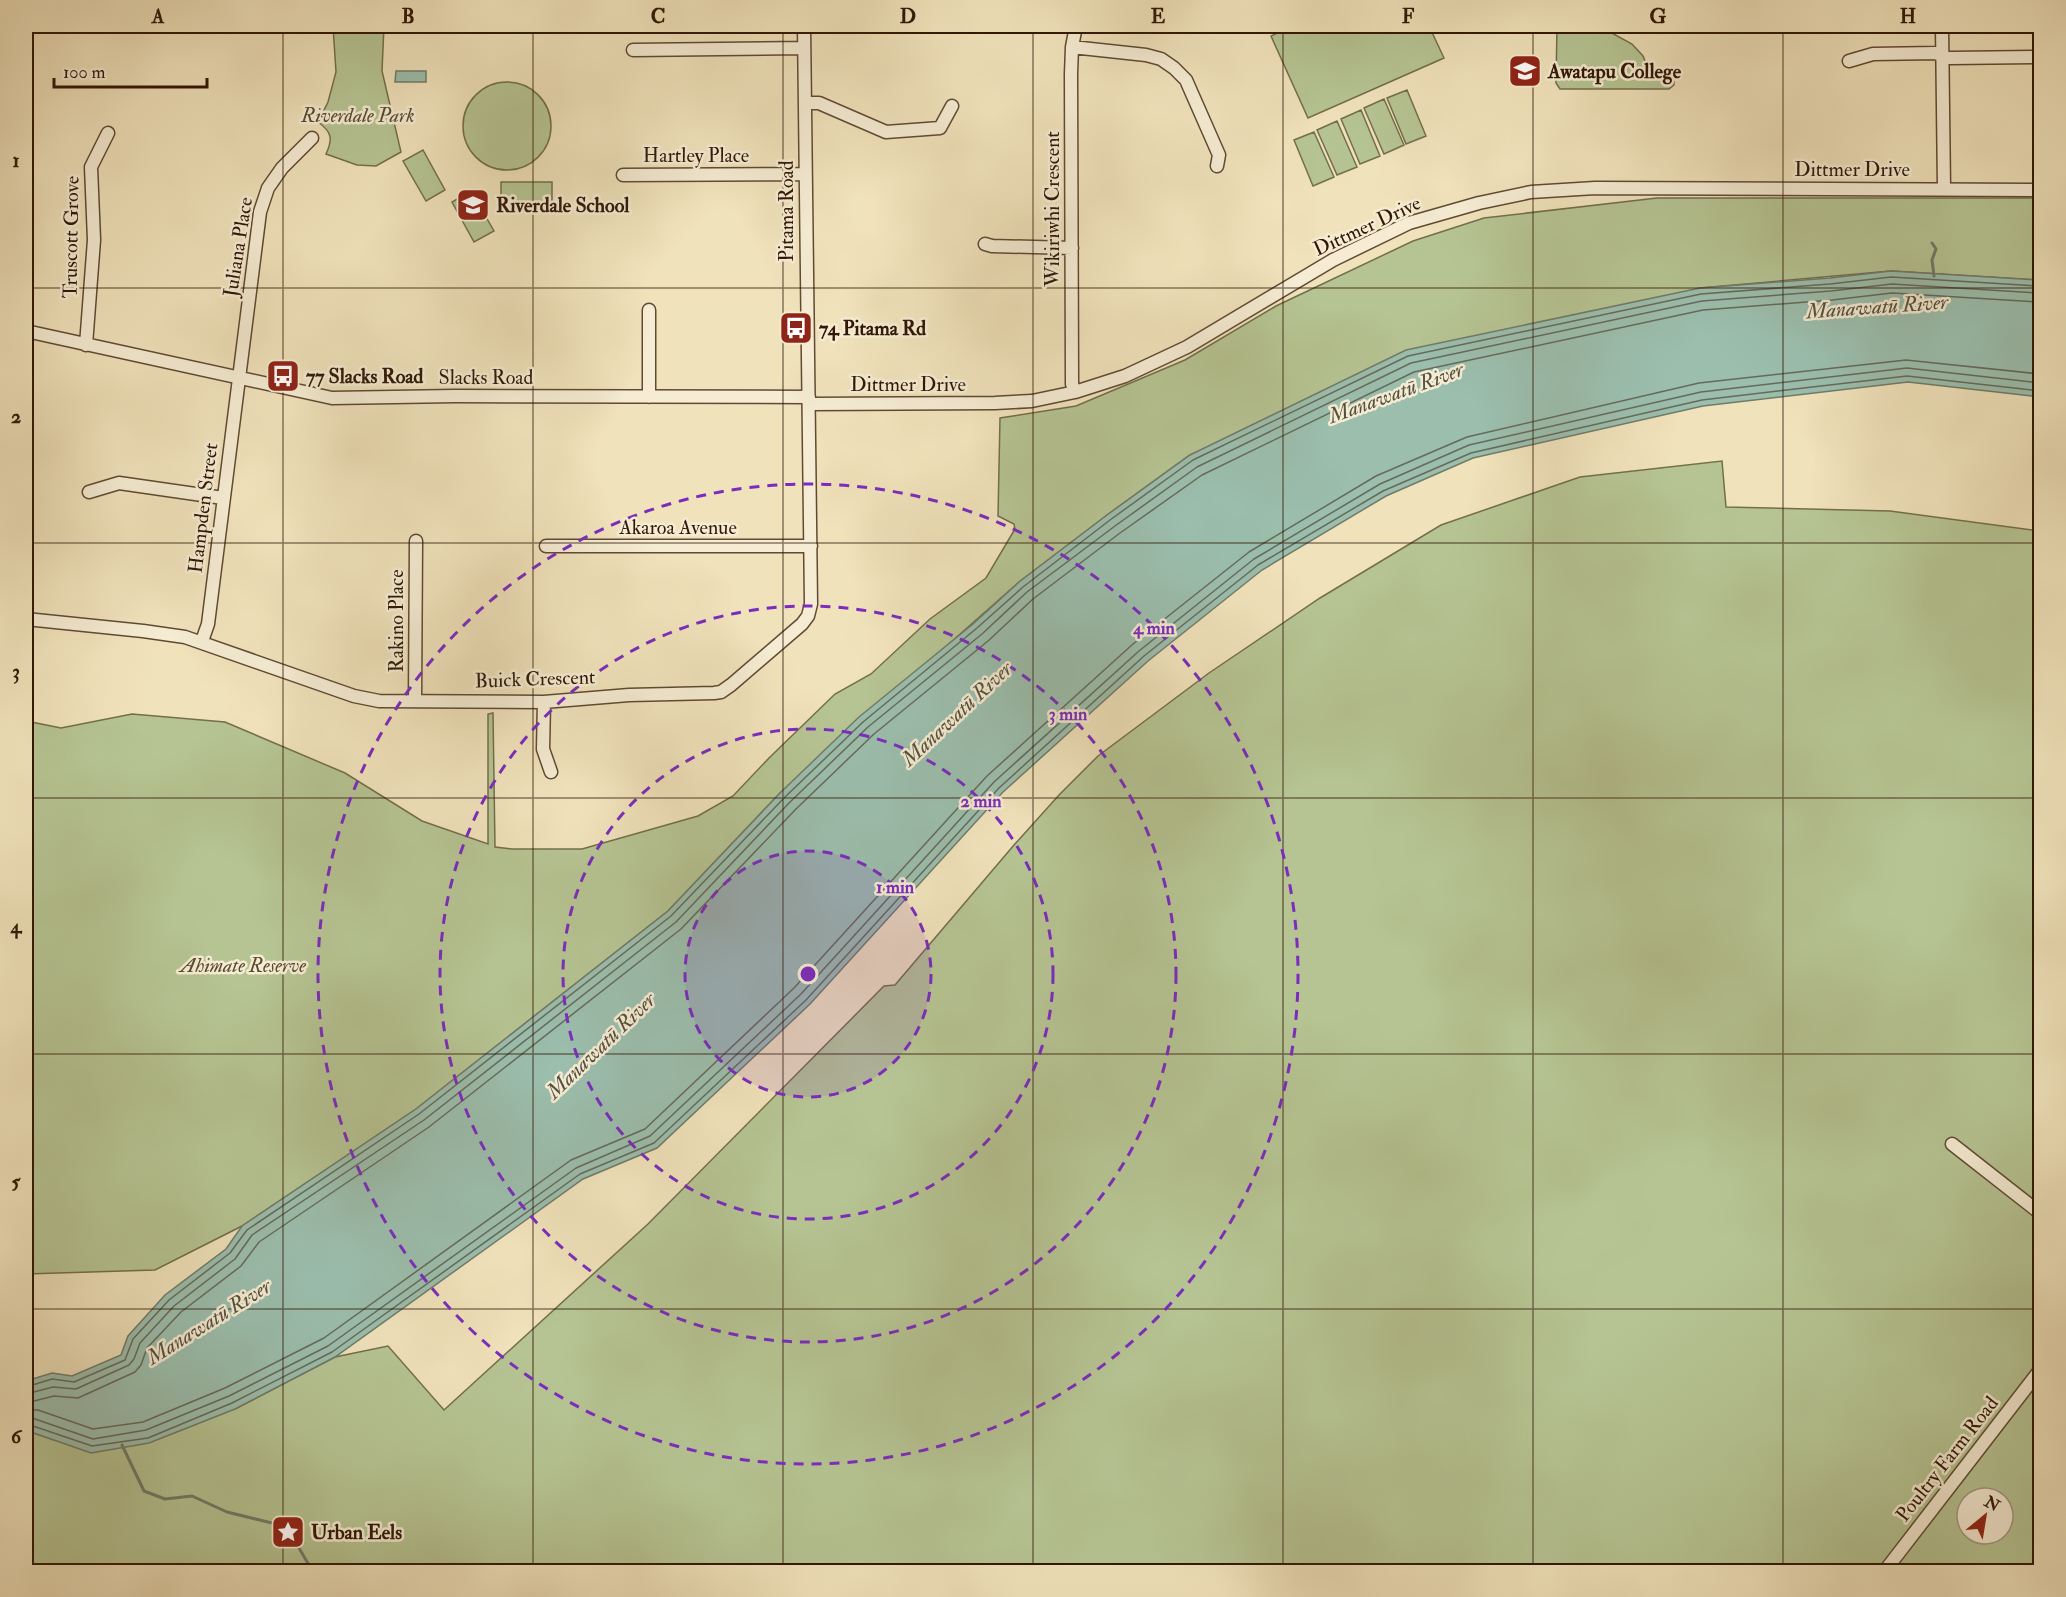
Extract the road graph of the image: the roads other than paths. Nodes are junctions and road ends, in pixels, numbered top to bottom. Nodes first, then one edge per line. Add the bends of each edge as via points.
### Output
1 (804, 26) edge
2 (1076, 26) edge
3 (1942, 26) edge
4 (1072, 47) junction
5 (804, 48) junction
6 (633, 50) dead end
7 (1942, 56) junction
8 (2040, 57) edge
9 (1849, 61) dead end
10 (805, 104) junction
11 (952, 106) dead end
12 (108, 133) dead end
13 (312, 138) dead end
14 (1217, 166) dead end
15 (805, 174) junction
16 (623, 175) dead end
17 (1944, 189) junction
18 (2040, 190) edge
19 (985, 244) dead end
20 (1072, 248) junction
21 (649, 310) dead end
22 (26, 332) edge
23 (86, 345) junction
24 (239, 378) junction
25 (1075, 392) junction
26 (649, 397) junction
27 (809, 400) junction
28 (89, 492) dead end
29 (223, 498) junction
30 (416, 541) dead end
31 (546, 546) dead end
32 (811, 546) junction
33 (26, 619) edge
34 (202, 642) junction
35 (415, 701) junction
36 (544, 702) junction
37 (551, 772) dead end
38 (1952, 1144) dead end
39 (2040, 1213) edge
40 (2040, 1370) edge
41 (1884, 1572) edge

1 - 5 street, Pitama Road
2 - 4 street, Wikiriwhi Crescent
3 - 7 street
4 - 14 street via 1146,55 1174,68 1186,80 1219,155
4 - 20 street, Wikiriwhi Crescent
5 - 6 street
5 - 10 street, Pitama Road
7 - 8 street
7 - 9 street via 1873,54
7 - 17 street
10 - 11 street via 819,104 886,132 940,128
10 - 15 street, Pitama Road
12 - 23 street, Truscott Grove via 91,167 94,240
13 - 24 street, Juliana Place via 268,188 261,213
15 - 16 street, Hartley Place
15 - 27 street, Pitama Road
17 - 18 street, Dittmer Drive
17 - 25 street, Dittmer Drive via 1595,188 1531,192 1479,203 1409,223 1333,260 1187,347 1125,376
19 - 20 street
20 - 25 street, Wikiriwhi Crescent
21 - 26 street
22 - 23 street, Slacks Road
23 - 24 street, Slacks Road
24 - 26 street, Slacks Road via 332,398
24 - 29 street, Hampden Street
25 - 27 street, Dittmer Drive via 1032,401 995,403
26 - 27 street, Slacks Road
27 - 32 street, Buick Crescent
28 - 29 street via 119,483
29 - 34 street, Hampden Street via 208,624
30 - 35 street, Rakino Place
31 - 32 street, Akaroa Avenue
32 - 36 street, Buick Crescent via 808,616 726,690
33 - 34 street, Buick Crescent via 143,631
34 - 35 street, Buick Crescent via 354,696
35 - 36 street, Buick Crescent
36 - 37 street via 543,749
38 - 39 street
40 - 41 street, Poultry Farm Road

